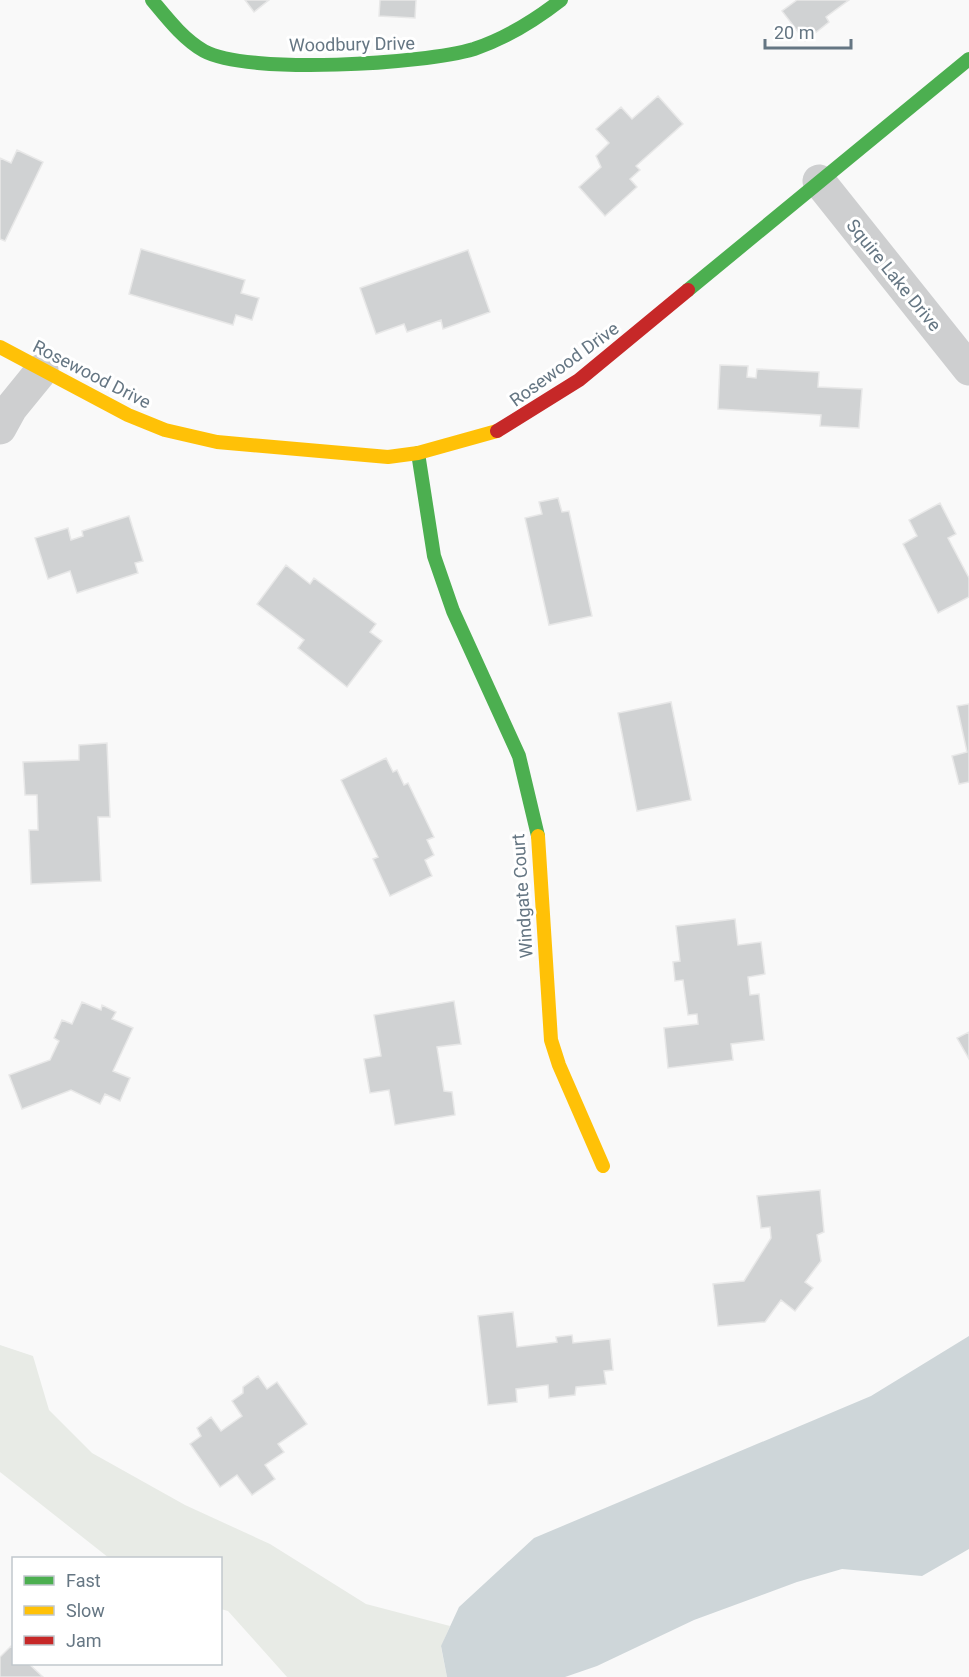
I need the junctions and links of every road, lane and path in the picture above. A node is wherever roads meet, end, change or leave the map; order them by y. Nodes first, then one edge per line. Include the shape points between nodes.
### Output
1 (152, 0) edge
2 (561, 0) edge
3 (969, 59) edge
4 (819, 182) junction
5 (0, 347) edge
6 (969, 369) edge
7 (42, 370) junction
8 (0, 428) edge
9 (418, 453) junction
10 (603, 1166) dead end

1 - 2 street, Woodbury Drive via 203,51 255,63 391,63 432,59 497,42
3 - 4 street, Rosewood Drive
4 - 6 street, Squire Lake Drive
4 - 9 street, Rosewood Drive via 545,404 482,437
5 - 7 street, Rosewood Drive
7 - 8 street
7 - 9 street, Rosewood Drive via 128,415 165,430 216,442 349,455 388,457
9 - 10 street, Windgate Court via 434,556 449,600 519,756 538,837 551,1040

